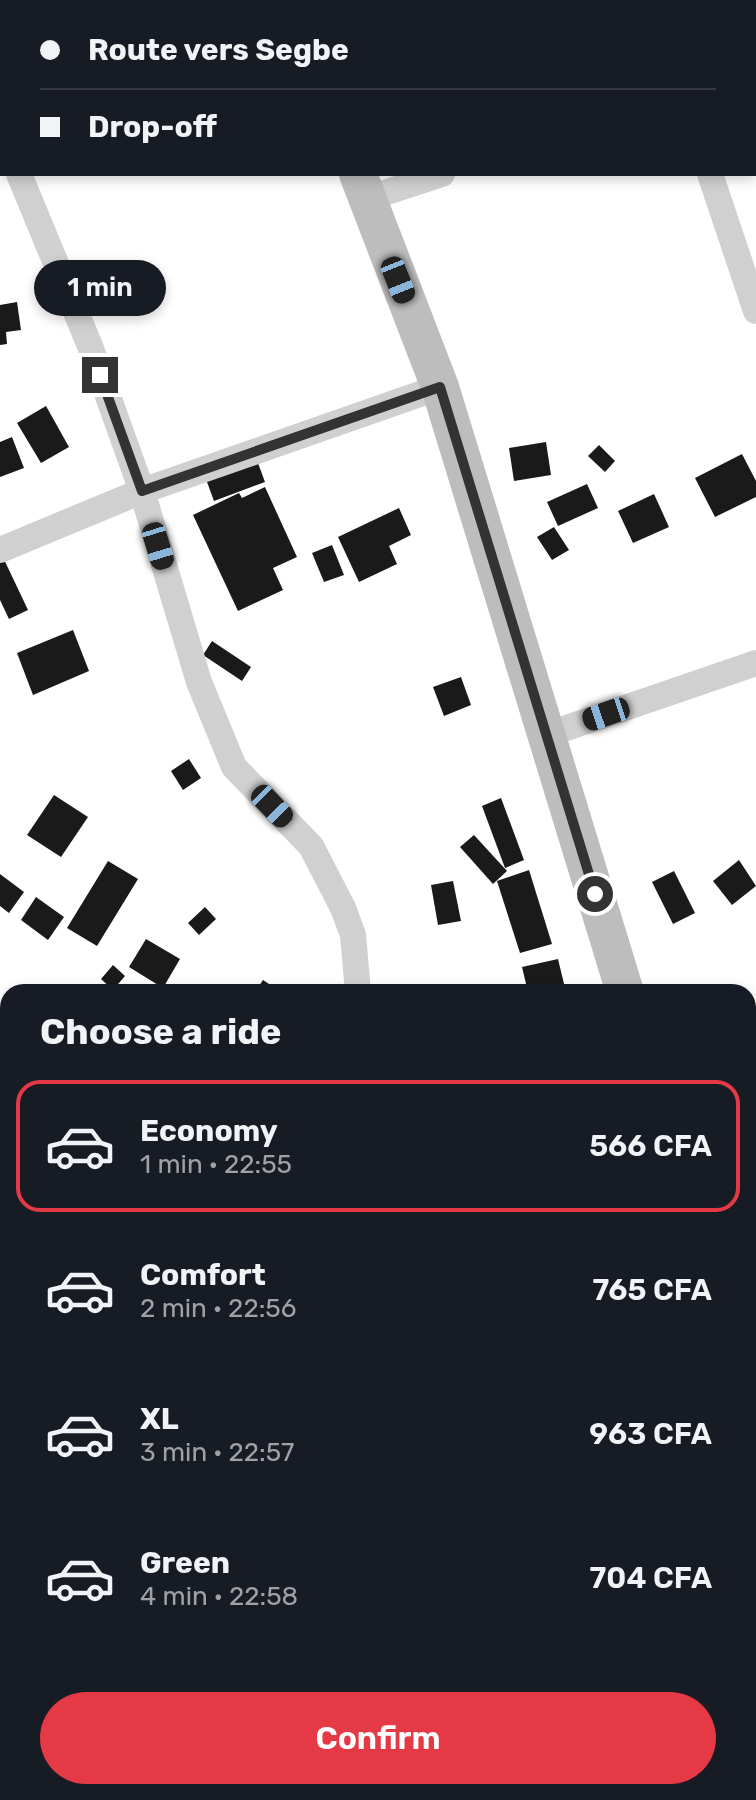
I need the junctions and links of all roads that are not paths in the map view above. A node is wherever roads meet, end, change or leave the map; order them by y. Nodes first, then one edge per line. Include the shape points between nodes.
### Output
1 (20, 176) edge
2 (429, 176) edge
3 (711, 176) edge
4 (362, 186) edge
5 (756, 311) edge
6 (440, 387) junction
7 (142, 491) junction
8 (0, 550) edge
9 (756, 663) edge
10 (546, 735) junction
11 (357, 984) edge
12 (623, 984) edge

1 - 7 street
2 - 4 street
3 - 5 street
4 - 6 main road
6 - 7 street
6 - 10 main road
7 - 8 street
7 - 11 street via 199,682 234,767 311,846 353,935
9 - 10 street
10 - 12 main road

